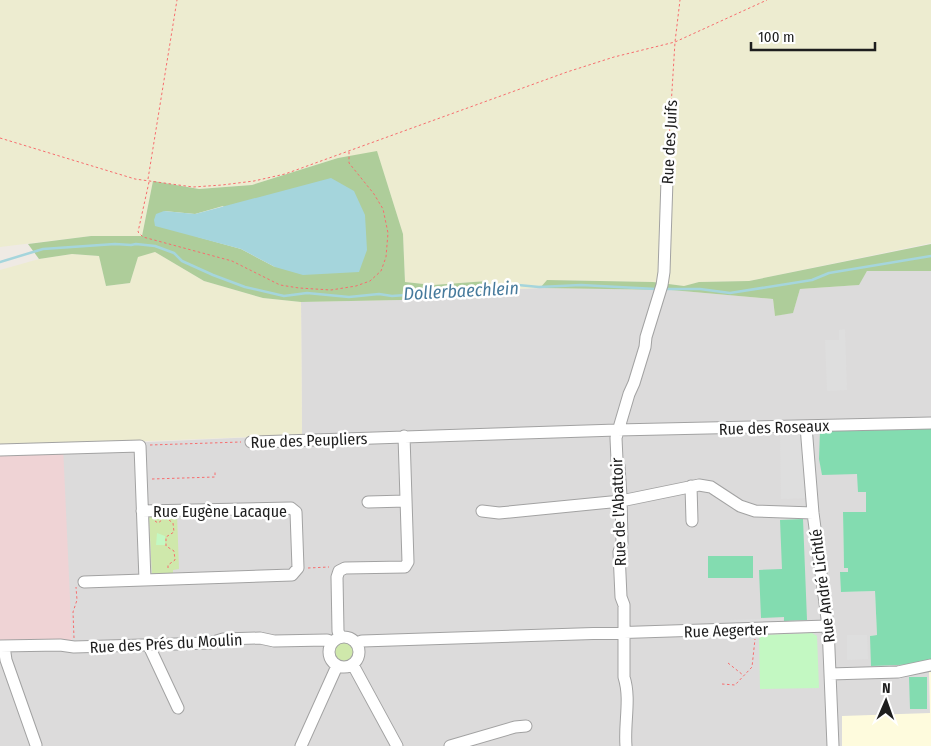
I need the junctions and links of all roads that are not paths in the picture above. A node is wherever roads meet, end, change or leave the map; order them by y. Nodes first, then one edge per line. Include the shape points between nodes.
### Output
1 (667, 180) road end
2 (660, 290) joint
3 (931, 423) edge
4 (806, 426) junction
5 (618, 430) junction
6 (404, 436) junction
7 (251, 442) road end
8 (0, 450) edge
9 (691, 486) junction
10 (406, 501) junction
11 (621, 501) junction
12 (368, 502) dead end
13 (142, 511) junction
14 (482, 511) dead end
15 (813, 513) junction
16 (692, 521) dead end
17 (145, 580) junction
18 (84, 582) road end
19 (828, 626) junction
20 (624, 633) junction
21 (336, 640) junction
22 (356, 643) junction
23 (148, 644) junction
24 (2, 646) edge
25 (353, 665) junction
26 (931, 665) edge
27 (337, 666) junction
28 (830, 674) junction
29 (178, 708) dead end
30 (526, 726) dead end
31 (36, 746) edge
32 (301, 746) edge
33 (397, 746) edge
34 (450, 746) edge
35 (626, 746) edge
36 (832, 746) edge

1 - 2 street, Rue des Juifs via 664,272
2 - 5 street, Rue de l'Abattoir via 646,347
3 - 4 street, Rue des Roseaux
4 - 5 street, Rue des Roseaux
4 - 15 street, Rue André Lichtlé
5 - 6 street, Rue des Peupliers
5 - 11 street, Rue de l'Abattoir via 616,460
6 - 7 street, Rue des Peupliers
6 - 10 street
8 - 13 street, Rue Eugène Lacaque via 140,446
9 - 11 street
9 - 15 street via 711,487 740,506 755,511
9 - 16 street
10 - 12 street
10 - 21 street via 408,562 405,567 345,568 339,571
11 - 14 street
11 - 20 street, Rue de l'Abattoir via 622,543 619,552
13 - 17 street, Rue Eugène Lacaque
13 - 17 street, Rue Eugène Lacaque via 291,508 296,512 298,568 292,575
15 - 19 street, Rue André Lichtlé
17 - 18 street
19 - 20 street, Rue Aegerter
19 - 28 street, Rue André Lichtlé
20 - 22 street
20 - 35 street, Rue de l'Abattoir
21 - 22 street via 349,638
21 - 23 street, Rue des Prés du Moulin via 274,641 260,638
21 - 27 street via 329,655
22 - 25 street via 358,657
23 - 24 street, Rue des Prés du Moulin
23 - 29 street
24 - 31 street
25 - 27 street
25 - 33 street
26 - 28 street
27 - 32 street
28 - 36 street, Rue André Lichtlé
30 - 34 street

